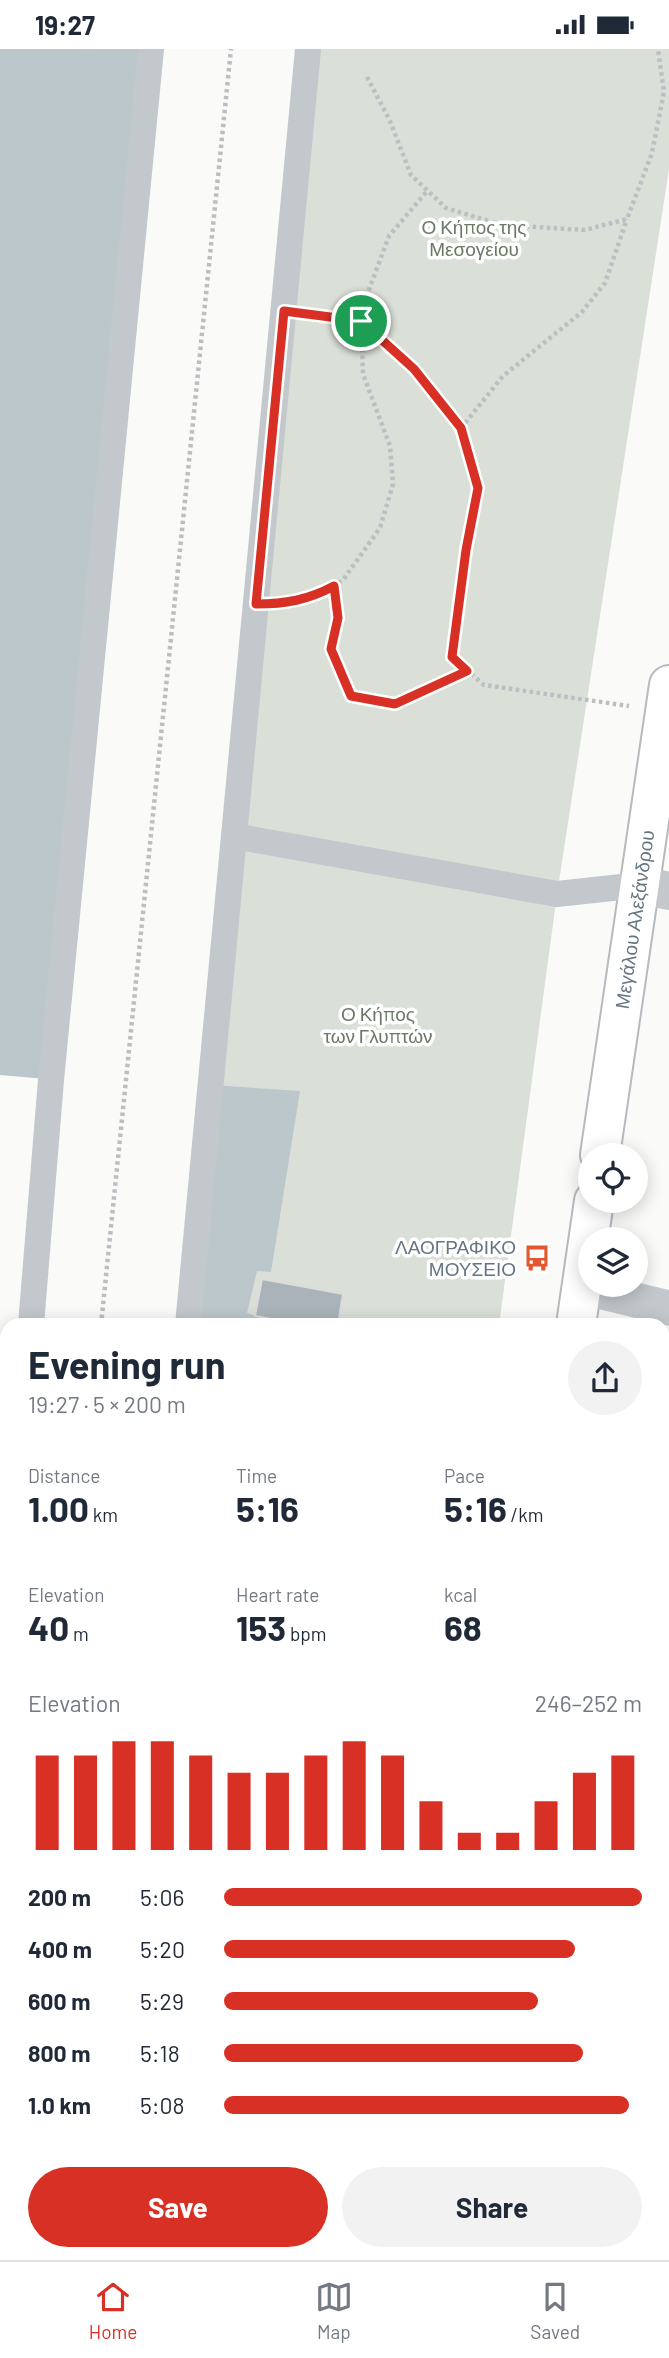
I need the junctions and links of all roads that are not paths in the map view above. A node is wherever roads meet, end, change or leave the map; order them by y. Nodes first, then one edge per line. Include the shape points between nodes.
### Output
1 (151, 49) edge
2 (308, 49) edge
3 (666, 722) edge
4 (234, 836) junction
5 (654, 888) edge
6 (602, 1143) edge
7 (580, 1297) edge
8 (623, 1297) edge
9 (669, 1308) edge
10 (32, 1318) edge
11 (189, 1318) edge
12 (577, 1318) edge

1 - 10 street
2 - 4 street
3 - 5 main road, Μεγάλου Αλεξάνδρου
4 - 5 street via 556,894
4 - 11 street
5 - 6 main road, Μεγάλου Αλεξάνδρου
7 - 12 main road
8 - 9 street

